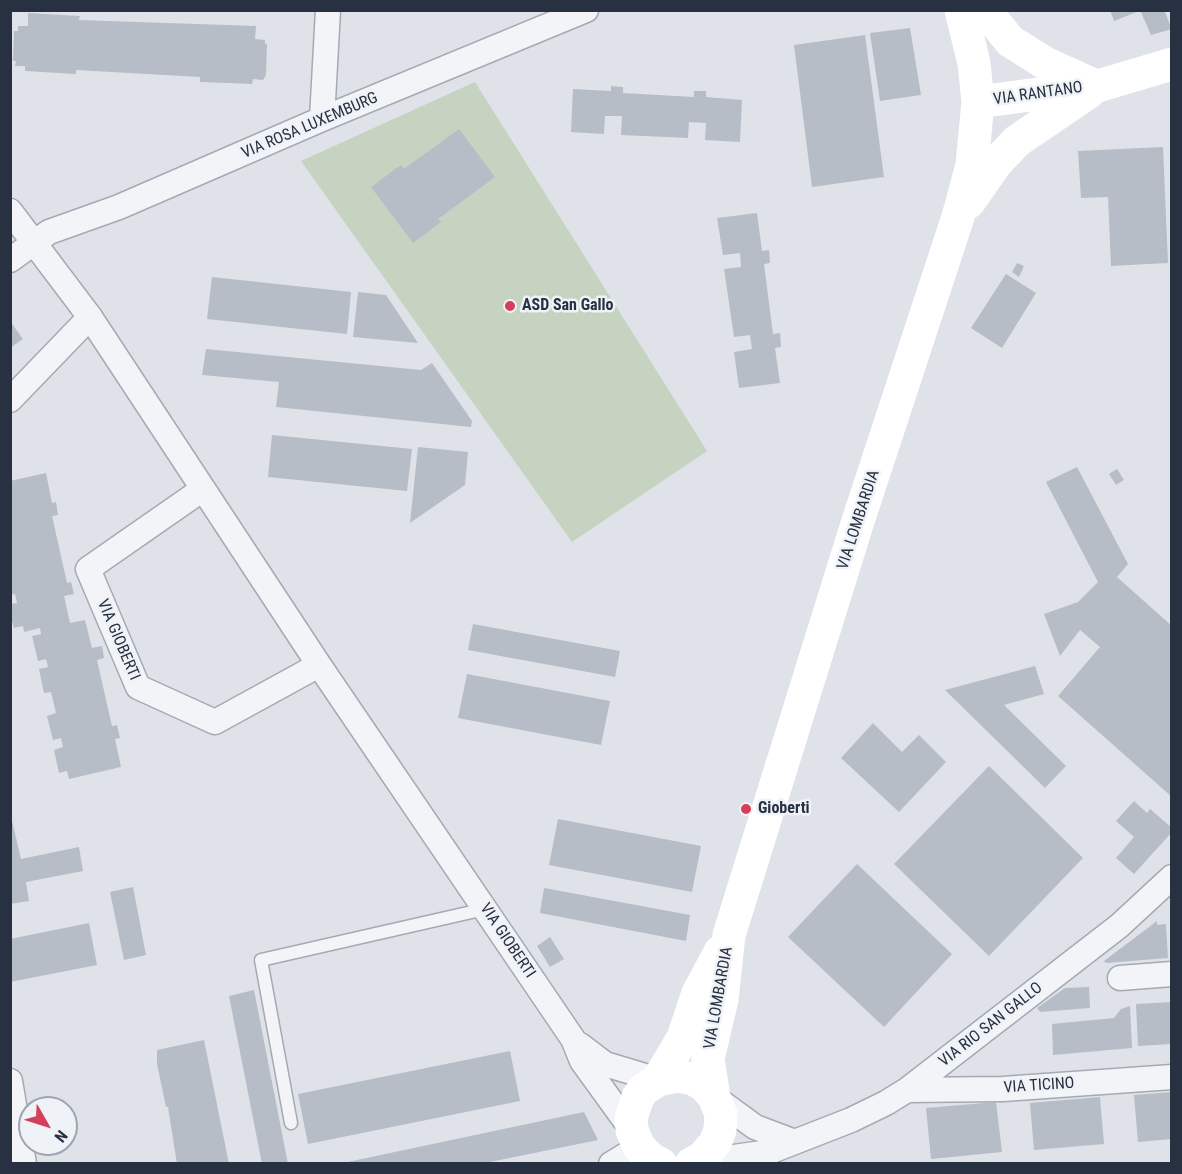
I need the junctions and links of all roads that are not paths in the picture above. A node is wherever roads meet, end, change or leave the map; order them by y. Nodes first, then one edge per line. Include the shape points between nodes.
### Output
1 (328, 10) edge
2 (586, 10) edge
3 (961, 10) edge
4 (985, 10) edge
5 (1172, 64) edge
6 (1098, 86) junction
7 (978, 102) junction
8 (322, 119) junction
9 (10, 211) edge
10 (958, 217) junction
11 (34, 241) junction
12 (10, 260) edge
13 (90, 316) junction
14 (10, 400) edge
15 (203, 489) junction
16 (319, 664) junction
17 (1172, 877) edge
18 (485, 909) junction
19 (729, 935) junction
20 (1172, 974) edge
21 (1120, 978) dead end
22 (573, 1039) junction
23 (1172, 1077) edge
24 (658, 1080) junction
25 (10, 1081) edge
26 (907, 1090) junction
27 (714, 1096) junction
28 (291, 1123) dead end
29 (792, 1152) edge
30 (647, 1153) edge
31 (696, 1162) edge
32 (24, 1164) edge
33 (611, 1164) edge

1 - 8 street
2 - 8 street, VIA ROSA LUXEMBURG
3 - 7 main road, VIA LOMBARDIA via 974,63
4 - 6 main road, VIA RANTANO via 1010,41 1045,63
5 - 6 main road, VIA RANTANO
6 - 7 main road, VIA RANTANO
6 - 10 main road, VIA RANTANO via 1017,141
7 - 10 main road, VIA LOMBARDIA via 972,165
8 - 11 street, VIA ROSA LUXEMBURG
9 - 11 street, VIA GIOBERTI
10 - 19 main road, VIA LOMBARDIA
11 - 12 street
11 - 13 street, VIA GIOBERTI
13 - 14 street
13 - 15 street, VIA GIOBERTI
15 - 16 street, VIA GIOBERTI
15 - 16 street, VIA GIOBERTI via 88,569 138,687 215,722
16 - 18 street, VIA GIOBERTI
17 - 26 street, VIA RIO SAN GALLO via 1119,926
18 - 22 street, VIA GIOBERTI
18 - 28 lane via 261,960
19 - 24 main road, VIA LOMBARDIA via 698,993 683,1038
19 - 27 main road, VIA LOMBARDIA via 722,999 708,1059
20 - 21 street
22 - 24 street via 605,1064
22 - 30 street via 582,1061
23 - 26 street, VIA TICINO via 1003,1089
24 - 27 main road via 685,1077 705,1086
24 - 30 main road, VIA LOMBARDIA via 638,1097 631,1118
25 - 32 street
26 - 29 street, VIA RIO SAN GALLO
27 - 29 street
27 - 31 main road, VIA LOMBARDIA via 721,1114 720,1130 716,1143
29 - 31 street, VIA RIO SAN GALLO
30 - 33 street

